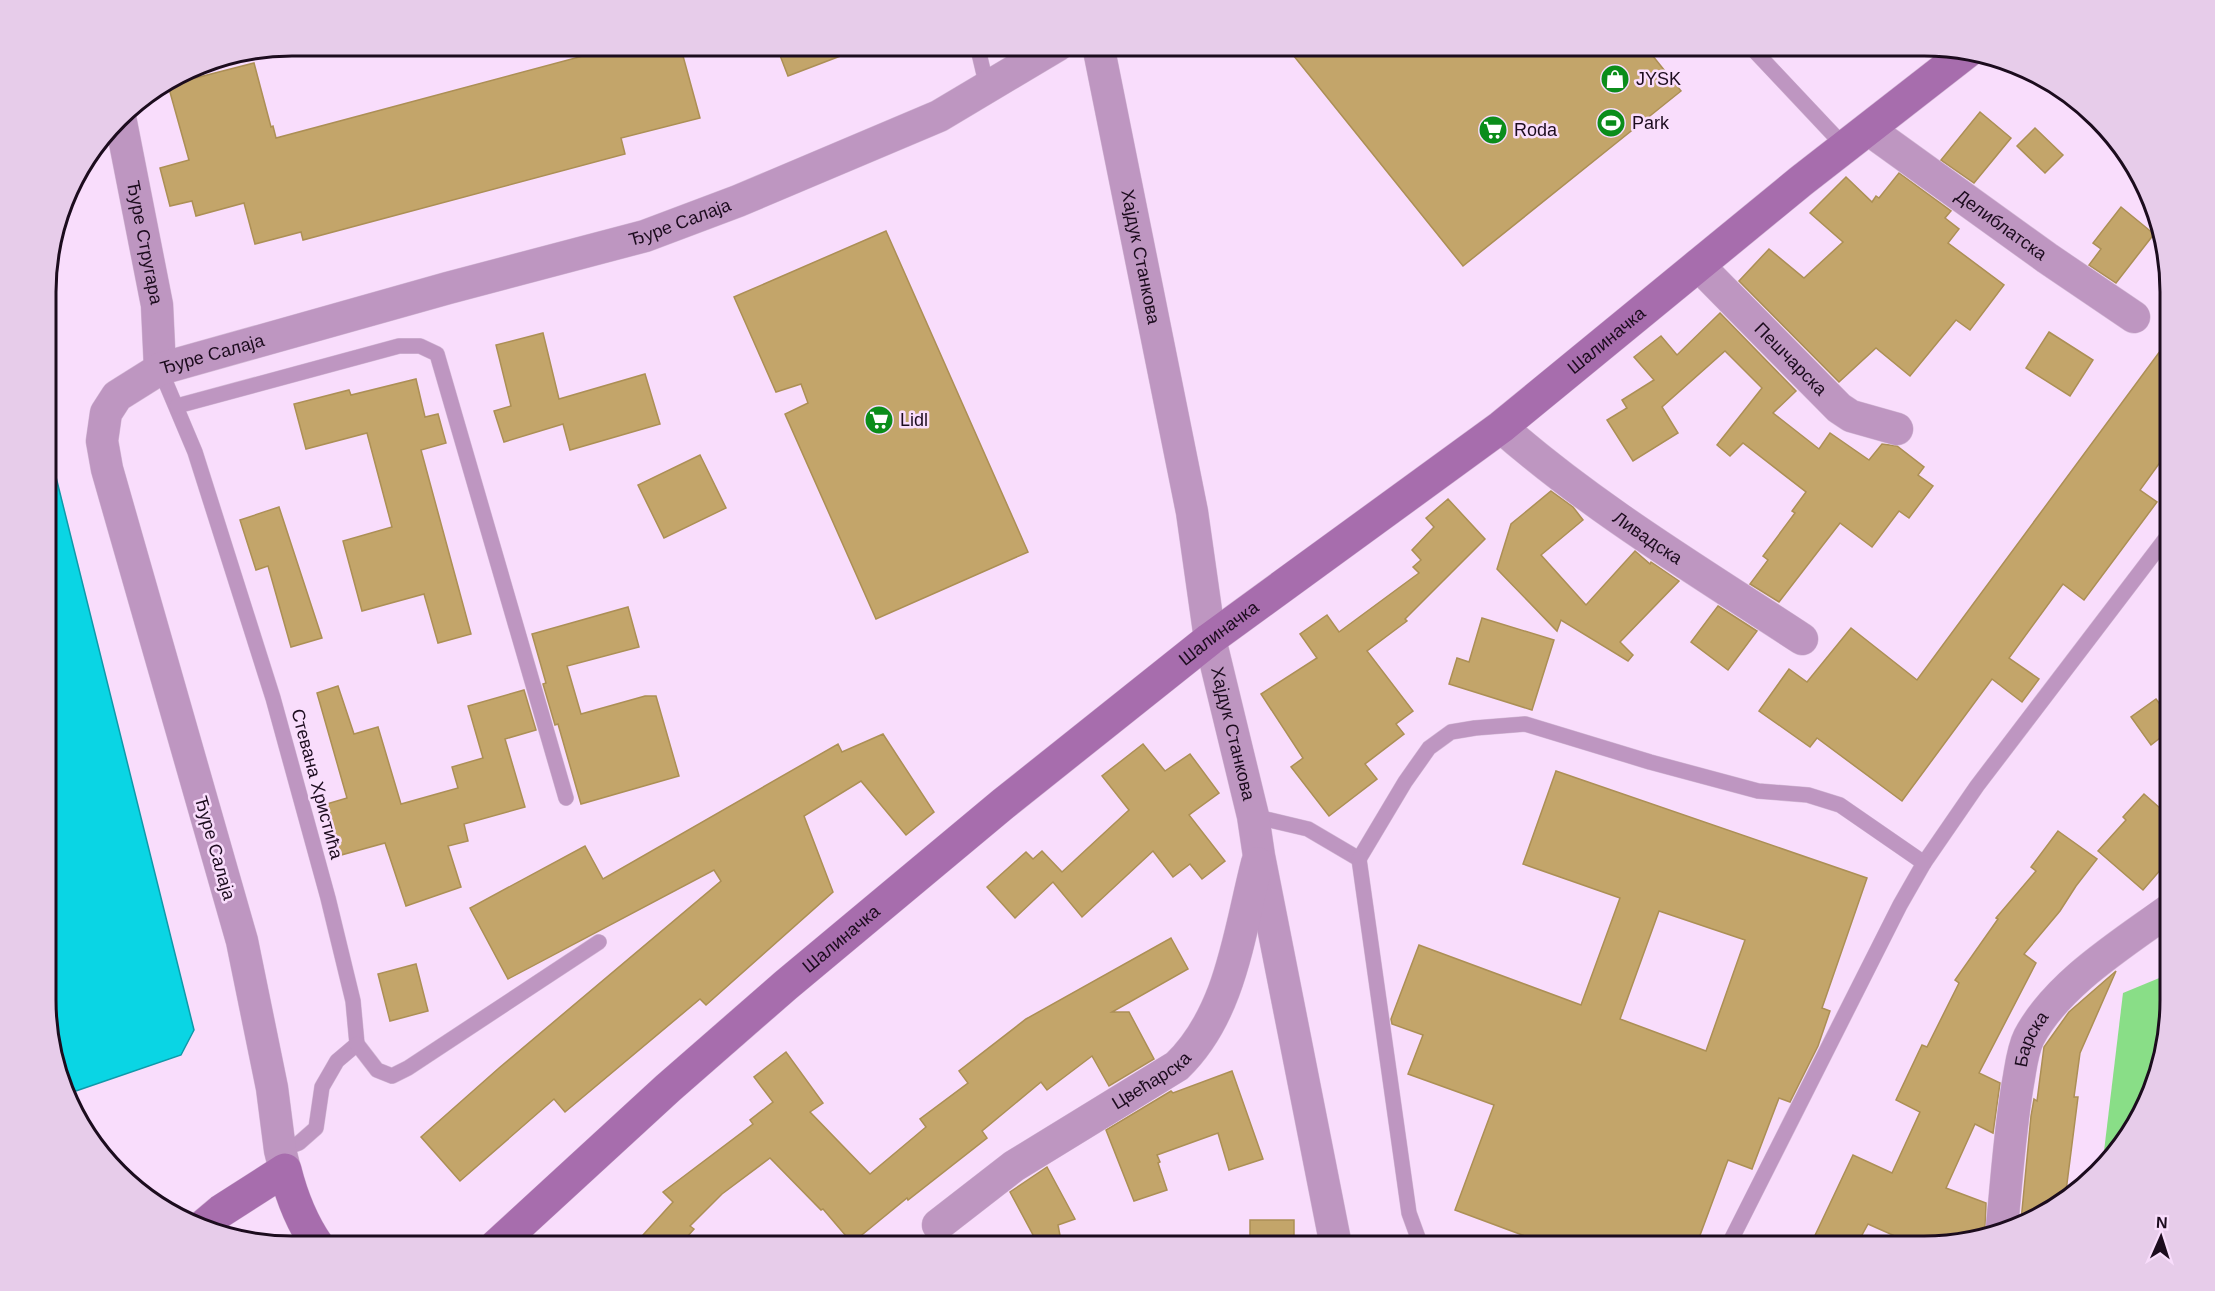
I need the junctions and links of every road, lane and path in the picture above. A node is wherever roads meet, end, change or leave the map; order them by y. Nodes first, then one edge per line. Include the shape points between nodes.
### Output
1 (980, 56) edge
2 (1039, 56) edge
3 (1100, 56) edge
4 (1762, 56) edge
5 (1958, 59) edge
6 (987, 87) junction
7 (122, 128) edge
8 (1856, 138) junction
9 (1698, 265) junction
10 (2134, 317) dead end
11 (160, 369) junction
12 (177, 406) junction
13 (1501, 427) junction
14 (1897, 429) dead end
15 (2160, 546) edge
16 (1210, 639) junction
17 (1802, 639) dead end
18 (566, 798) dead end
19 (1253, 816) junction
20 (1259, 855) junction
21 (1359, 859) junction
22 (1924, 863) junction
23 (2160, 916) edge
24 (600, 942) dead end
25 (357, 1044) junction
26 (282, 1160) junction
27 (209, 1221) edge
28 (2002, 1222) edge
29 (938, 1225) dead end
30 (311, 1236) edge
31 (507, 1236) edge
32 (1334, 1236) edge
33 (1417, 1236) edge
34 (1733, 1236) edge

1 - 6 lane
2 - 6 street, Ђуре Салаја
3 - 16 street, Хајдук Станкова via 1192,513
4 - 8 lane
5 - 8 main road, Шалиначка
6 - 11 street, Ђуре Салаја via 939,116 645,236
7 - 11 street, Ђуре Стругара via 157,306
8 - 9 main road, Шалиначка
8 - 10 street, Делиблатска
9 - 13 main road, Шалиначка
9 - 14 street, Пешчарска via 1839,408 1851,416
11 - 12 lane, Стевана Христића
11 - 26 street, Ђуре Салаја via 117,396 106,413 102,441 242,941 272,1088
12 - 18 lane via 399,346 420,346 437,354
12 - 25 lane, Стевана Христића via 273,698 328,898 353,1001
13 - 16 main road, Шалиначка
13 - 17 street, Ливадска via 1536,458 1638,531
15 - 22 lane via 1977,786
16 - 19 street, Хајдук Станкова
16 - 31 main road, Шалиначка via 856,924
19 - 20 street, Хајдук Станкова
19 - 21 lane via 1308,829
20 - 29 street, Цвећарска via 1229,977 1207,1028 1192,1051 1177,1066 1014,1166
20 - 32 street, Хајдук Станкова
21 - 22 lane via 1430,748 1451,732 1525,724 1758,791 1808,795 1840,806
21 - 33 lane via 1409,1213
22 - 34 lane via 1899,905
23 - 28 street, Барска via 2071,985 2028,1039 2014,1104
24 - 25 lane via 392,1076 377,1070
25 - 26 lane via 337,1061 322,1087 316,1128
26 - 27 main road
26 - 30 main road, Ђуре Салаја via 293,1198

